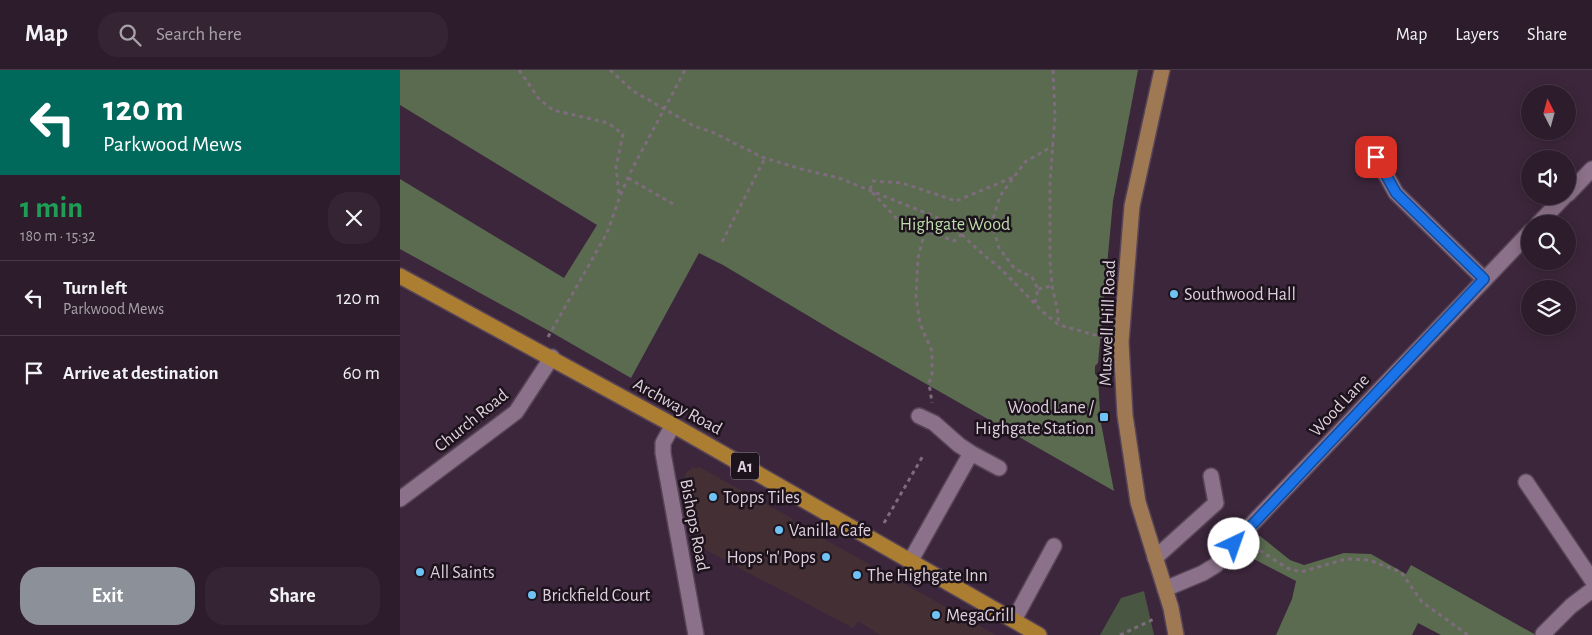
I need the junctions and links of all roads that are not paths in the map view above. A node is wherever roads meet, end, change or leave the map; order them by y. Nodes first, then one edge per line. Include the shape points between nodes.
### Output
1 (1162, 70) edge
2 (1376, 157) dead end
3 (1592, 169) edge
4 (1576, 185) edge
5 (1556, 205) edge
6 (1547, 215) edge
7 (1521, 241) edge
8 (400, 276) edge
9 (1484, 279) junction
10 (552, 358) junction
11 (919, 416) dead end
12 (673, 424) junction
13 (971, 453) junction
14 (999, 468) dead end
15 (1211, 476) dead end
16 (1526, 482) dead end
17 (400, 499) edge
18 (1054, 546) dead end
19 (1155, 558) junction
20 (911, 560) junction
21 (1592, 580) edge
22 (1165, 589) junction
23 (1592, 590) edge
24 (1014, 620) junction
25 (1543, 634) edge
26 (696, 635) edge
27 (1039, 635) edge
28 (1176, 635) edge

1 - 19 main road, Muswell Hill Road via 1132,206 1121,342 1124,415 1138,502
2 - 9 street via 1396,193
3 - 4 street
5 - 6 street
7 - 9 street, Wood Lane
8 - 10 highway, Archway Road / A1
9 - 22 street, Wood Lane via 1216,565
10 - 12 highway, Archway Road / A1
10 - 17 street, Church Road via 516,412
11 - 13 street via 934,423
12 - 20 highway, Archway Road / A1
12 - 26 street, Bishops Road via 663,443 663,453
13 - 14 street
13 - 20 street
15 - 19 street via 1216,503
16 - 21 street
18 - 24 street
19 - 22 main road, Muswell Hill Road
20 - 24 highway, Archway Road / A1
22 - 28 main road, Muswell Hill Road
23 - 25 street
24 - 27 highway, Archway Road / A1

